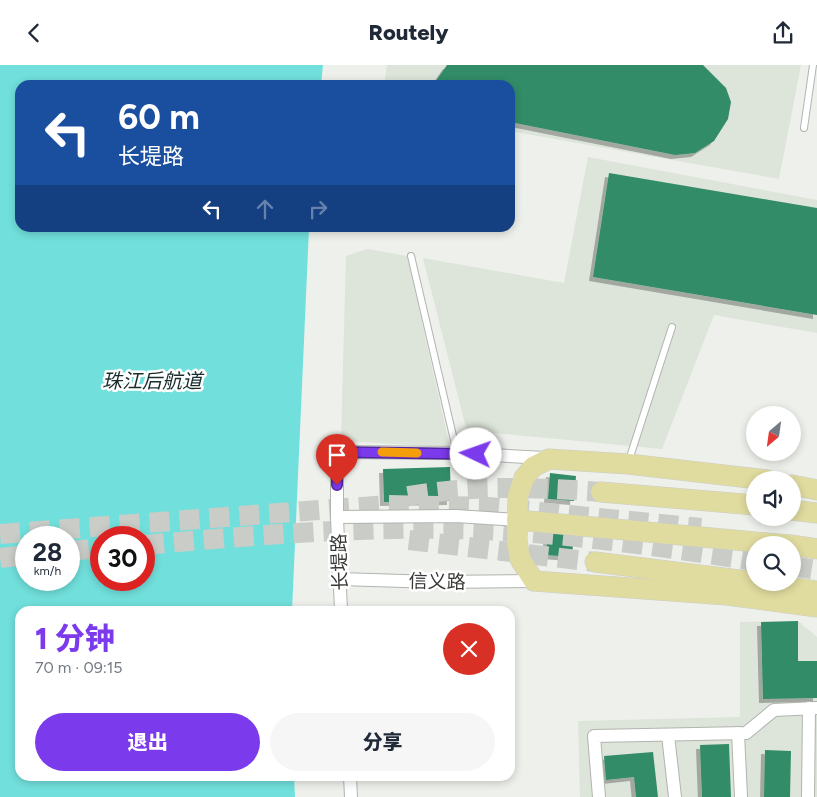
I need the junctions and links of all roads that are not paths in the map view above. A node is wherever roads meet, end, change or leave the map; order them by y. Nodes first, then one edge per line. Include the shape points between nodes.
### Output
1 (813, 65) edge
2 (804, 128) dead end
3 (411, 256) dead end
4 (672, 327) dead end
5 (458, 453) junction
6 (549, 459) junction
7 (628, 464) junction
8 (746, 478) edge
9 (801, 487) edge
10 (817, 490) edge
11 (601, 492) tunnel mouth
12 (746, 504) edge
13 (801, 511) edge
14 (817, 513) edge
15 (337, 517) junction
16 (517, 520) junction
17 (746, 541) edge
18 (801, 547) edge
19 (817, 549) edge
20 (595, 562) tunnel mouth
21 (339, 579) junction
22 (534, 581) junction
23 (746, 581) edge
24 (801, 589) edge
25 (817, 591) edge
26 (341, 606) edge
27 (817, 607) edge
28 (813, 708) edge
29 (738, 733) junction
30 (668, 735) junction
31 (350, 781) edge
32 (351, 797) edge
33 (599, 797) edge
34 (675, 797) edge
35 (741, 797) edge
36 (808, 797) edge

1 - 2 lane
3 - 5 lane
4 - 7 lane
5 - 6 street
5 - 15 street, 长堤路 via 337,452
6 - 7 main road
6 - 16 main road via 533,467 524,478 518,496
7 - 8 main road
9 - 10 main road
11 - 12 main road
13 - 14 main road
15 - 16 street via 456,516
15 - 21 street, 长堤路
16 - 17 main road
16 - 22 main road via 520,559
18 - 19 main road
20 - 23 main road
21 - 22 street, 信义路
21 - 26 street, 长堤路
22 - 27 main road via 727,595
24 - 25 main road
28 - 29 street via 774,710 746,733
28 - 36 street
29 - 30 street
29 - 35 street
30 - 33 street via 594,736
30 - 34 street
31 - 32 street

